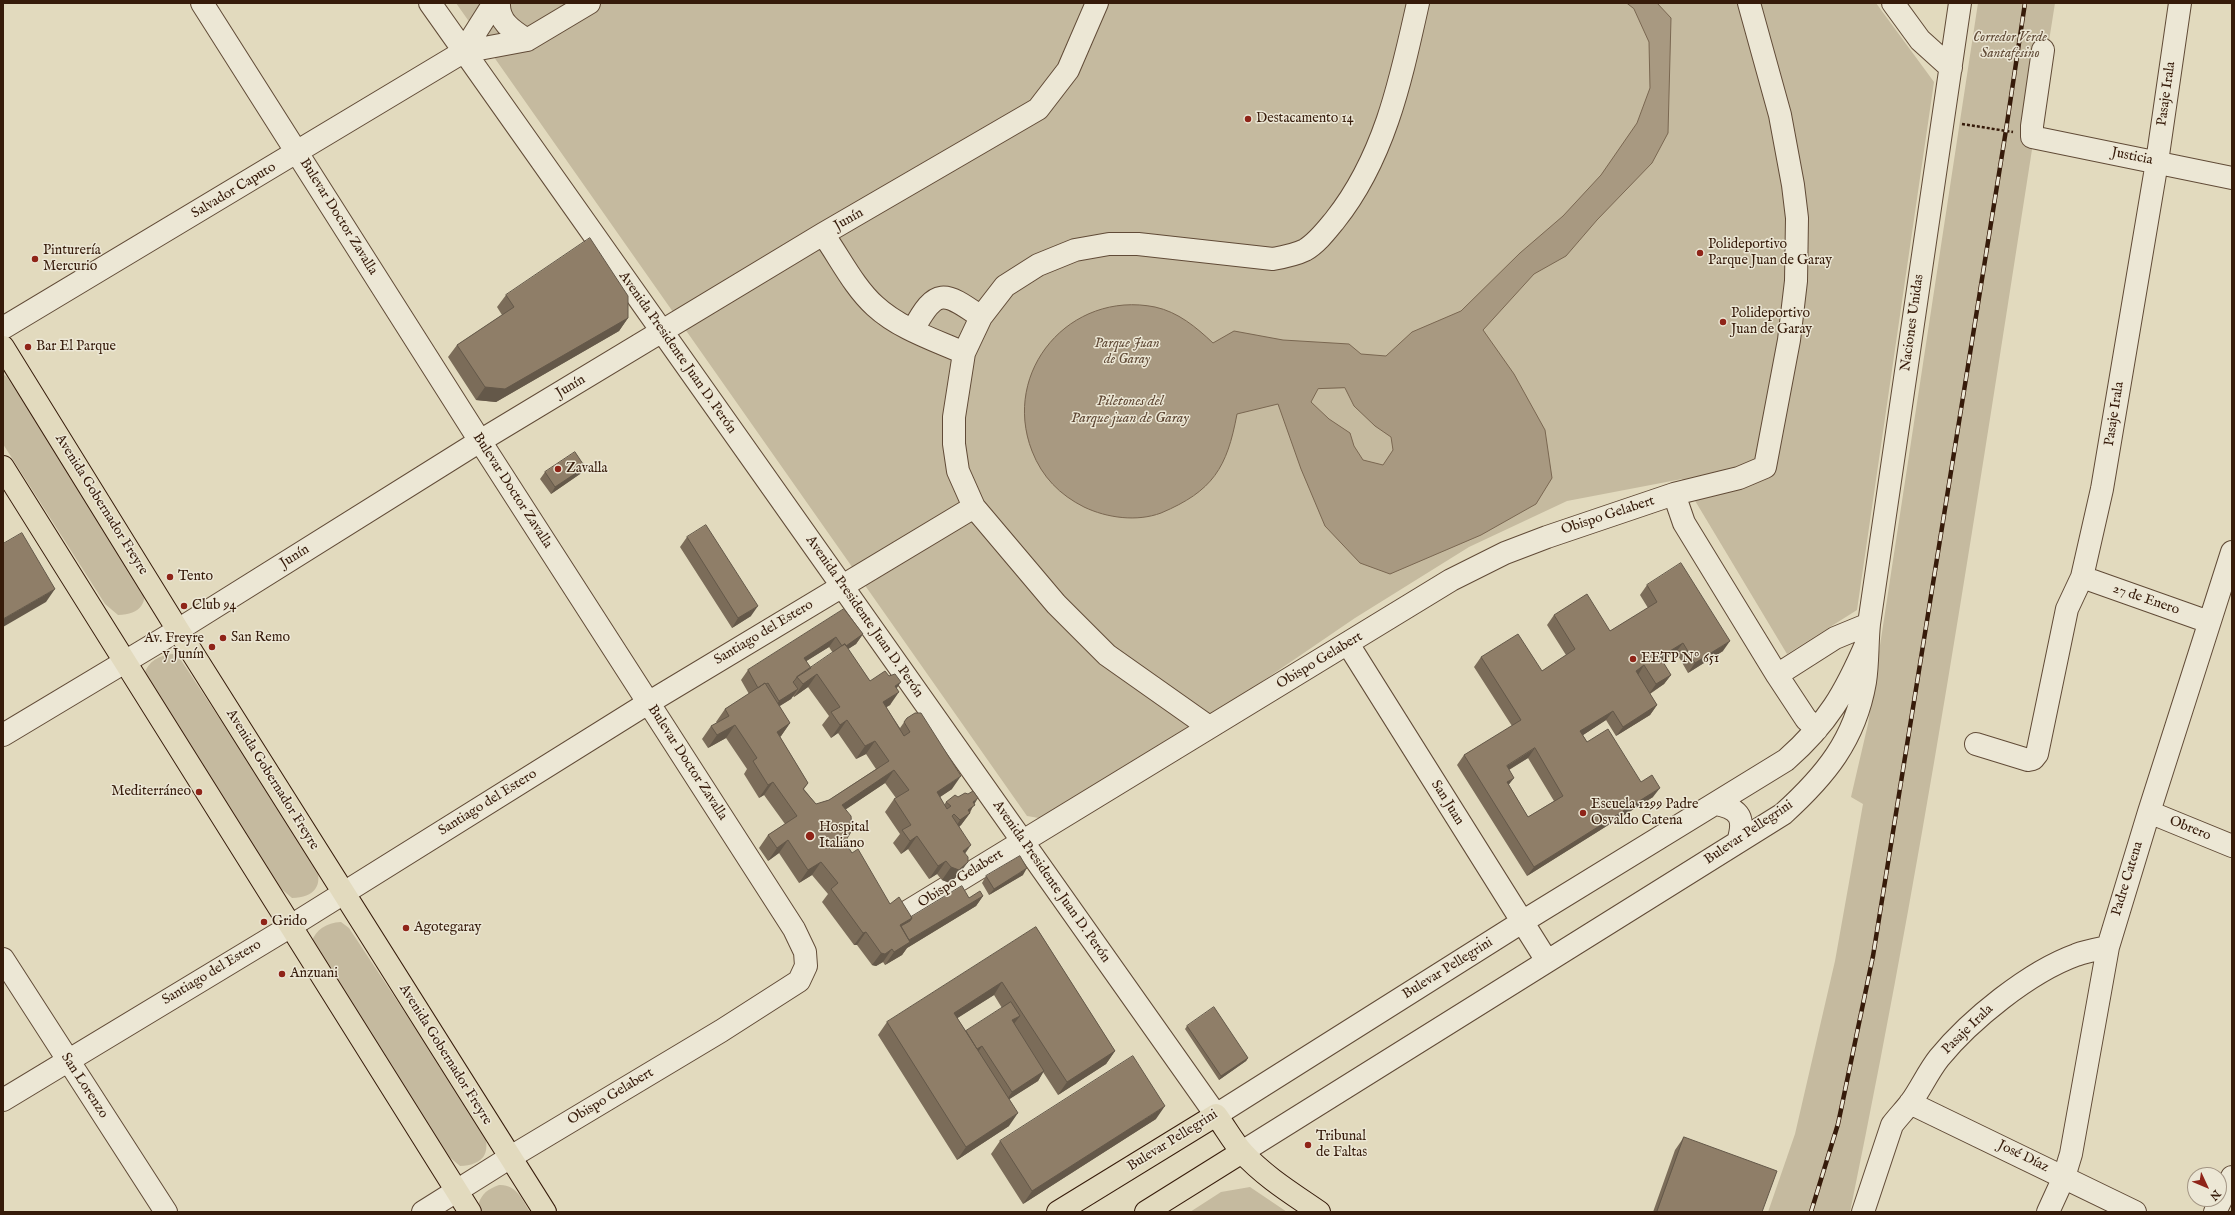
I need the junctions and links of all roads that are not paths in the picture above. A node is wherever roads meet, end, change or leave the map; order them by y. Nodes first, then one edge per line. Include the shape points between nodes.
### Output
1 (202, 3) edge
2 (430, 3) edge
3 (494, 3) edge
4 (499, 3) edge
5 (589, 3) edge
6 (1098, 3) edge
7 (1418, 3) edge
8 (1749, 3) edge
9 (1894, 3) edge
10 (1960, 3) edge
11 (2180, 3) edge
12 (527, 40) junction
13 (2043, 50) dead end
14 (464, 52) junction
15 (1951, 68) junction
16 (297, 153) junction
17 (2157, 162) junction
18 (2232, 178) edge
19 (823, 234) junction
20 (981, 317) junction
21 (3, 328) edge
22 (913, 330) junction
23 (663, 332) junction
24 (3, 347) edge
25 (964, 353) junction
26 (480, 441) junction
27 (3, 467) edge
28 (1674, 494) junction
29 (974, 507) junction
30 (2232, 552) edge
31 (2082, 577) junction
32 (843, 586) junction
33 (2219, 613) edge
34 (178, 630) junction
35 (1868, 633) junction
36 (1348, 644) junction
37 (125, 661) junction
38 (1777, 675) junction
39 (648, 703) junction
40 (1209, 727) junction
41 (1817, 729) junction
42 (3, 735) edge
43 (1976, 744) dead end
44 (1716, 804) junction
45 (2149, 812) junction
46 (1022, 841) junction
47 (1738, 842) junction
48 (2232, 846) edge
49 (343, 893) junction
50 (902, 915) edge
51 (1522, 922) junction
52 (291, 926) junction
53 (2108, 947) junction
54 (3, 959) edge
55 (1547, 961) junction
56 (799, 981) joint
57 (67, 1060) junction
58 (3, 1100) edge
59 (1910, 1103) junction
60 (1216, 1115) junction
61 (1242, 1152) junction
62 (510, 1158) junction
63 (2064, 1177) junction
64 (2232, 1177) edge
65 (457, 1191) junction
66 (166, 1212) edge
67 (423, 1212) edge
68 (470, 1212) edge
69 (544, 1212) edge
70 (1058, 1212) edge
71 (1146, 1212) edge
72 (1319, 1212) edge
73 (1863, 1212) edge
74 (2048, 1212) edge
75 (2135, 1212) edge
76 (2215, 1212) edge

1 - 16 street, Bulevar Doctor Zavalla
2 - 14 street, Avenida Presidente Juan D. Perón
3 - 14 street, Salvador Caputo
4 - 12 street via 499,11 508,28
5 - 12 street, Salvador Caputo
6 - 19 street, Junín via 1068,70 1038,109
7 - 20 street via 1400,83 1373,157 1362,181 1342,211 1322,236 1305,250 1288,257 1273,259 1138,244 1108,244 1075,250 1038,265 1005,286
8 - 28 street, Obispo Gelabert via 1780,115 1797,218 1796,281 1789,340 1765,467 1739,478
9 - 15 street via 1920,40
10 - 15 street, Naciones Unidas
11 - 17 street, Pasaje Irala
12 - 14 street, Salvador Caputo
13 - 17 street, Justicia via 2032,137
14 - 16 street, Salvador Caputo
14 - 23 street, Avenida Presidente Juan D. Perón
15 - 35 street, Naciones Unidas
16 - 21 street, Salvador Caputo
16 - 26 street, Bulevar Doctor Zavalla
17 - 18 street, Justicia
17 - 31 street, Pasaje Irala via 2102,488
19 - 22 street via 867,297 889,316
19 - 23 street, Junín
20 - 22 street via 958,301 946,297 925,307
20 - 25 street
22 - 25 street
23 - 26 street, Junín
23 - 32 street, Avenida Presidente Juan D. Perón
24 - 34 main road, Avenida Gobernador Freyre
25 - 29 street via 954,417 954,444 958,471
26 - 34 street, Junín
26 - 39 street, Bulevar Doctor Zavalla
27 - 37 main road
28 - 36 street, Obispo Gelabert via 1505,553 1452,580
28 - 38 street via 1684,523
29 - 32 street, Santiago del Estero
29 - 40 street via 1056,604 1101,650
30 - 33 street, Padre Catena
31 - 33 street, 27 de Enero
31 - 43 street, Pasaje Irala via 2067,609 2037,754 2028,760
32 - 39 street, Santiago del Estero
32 - 46 street, Avenida Presidente Juan D. Perón
33 - 45 street, Padre Catena
34 - 37 street, Junín
34 - 49 main road, Avenida Gobernador Freyre
35 - 38 street via 1835,638
35 - 41 street, Bulevar Pellegrini via 1844,693
35 - 47 street, Bulevar Pellegrini via 1865,681 1858,709 1841,750 1816,783 1783,814
36 - 40 street, Obispo Gelabert
36 - 51 street, San Juan
37 - 42 street, Junín
37 - 52 main road
38 - 41 street via 1806,718
39 - 49 street, Santiago del Estero
39 - 56 street, Bulevar Doctor Zavalla via 794,929 805,952 806,966
40 - 46 street, Obispo Gelabert
41 - 44 street, Bulevar Pellegrini via 1786,760
44 - 47 street via 1727,806 1739,815 1742,830
44 - 51 street, Bulevar Pellegrini
45 - 48 street, Obrero
45 - 53 street, Padre Catena
46 - 50 street, Obispo Gelabert
46 - 60 street, Avenida Presidente Juan D. Perón
47 - 55 street, Bulevar Pellegrini
49 - 52 street, Santiago del Estero
49 - 62 main road, Avenida Gobernador Freyre
51 - 55 street, San Juan
51 - 60 street, Bulevar Pellegrini
52 - 57 street, Santiago del Estero
52 - 65 main road
53 - 59 street, Pasaje Irala via 2076,954 2004,996 1956,1038
53 - 63 street, Padre Catena
54 - 57 street, San Lorenzo
55 - 61 street, Bulevar Pellegrini
56 - 62 street, Obispo Gelabert
57 - 58 street, Santiago del Estero
57 - 66 street, San Lorenzo
59 - 63 street, José Díaz
59 - 73 street, Pasaje Irala via 1892,1126
60 - 61 main road, Avenida Presidente Juan D. Perón
60 - 70 main road, Bulevar Pellegrini
61 - 71 main road, Bulevar Pellegrini
61 - 72 main road, Avenida Presidente Juan D. Perón via 1267,1175
62 - 65 street, Obispo Gelabert
62 - 69 main road, Avenida Gobernador Freyre
63 - 74 street, Padre Catena
63 - 75 street, José Díaz
64 - 76 street
65 - 67 street, Obispo Gelabert
65 - 68 main road

